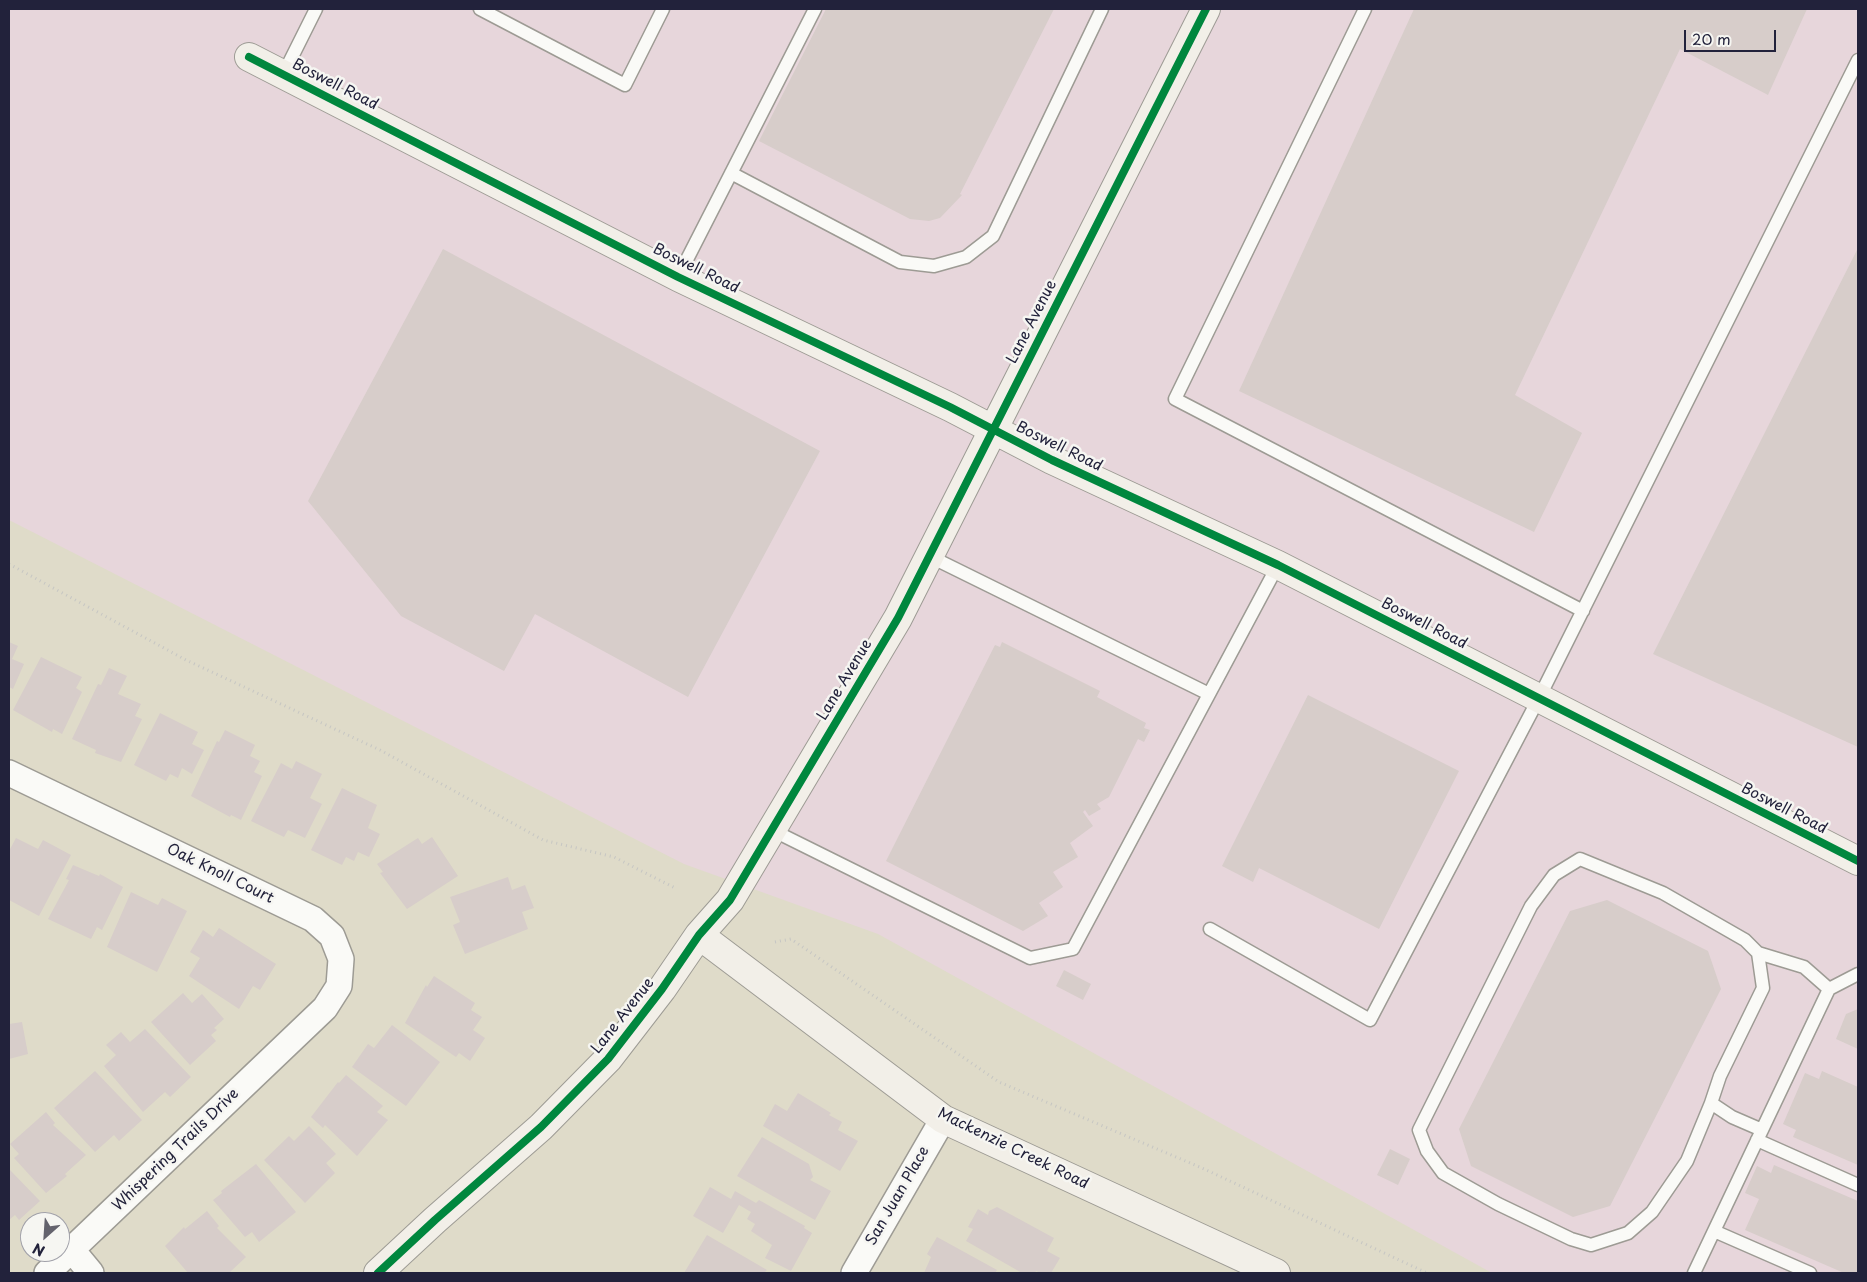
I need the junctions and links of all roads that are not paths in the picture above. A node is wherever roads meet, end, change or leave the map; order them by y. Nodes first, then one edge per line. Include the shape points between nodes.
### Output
1 (316, 9) edge
2 (480, 9) edge
3 (663, 9) edge
4 (815, 9) edge
5 (1102, 9) edge
6 (1206, 9) edge
7 (1365, 9) edge
8 (249, 57) dead end
9 (1858, 60) edge
10 (283, 75) junction
11 (731, 173) junction
12 (678, 277) junction
13 (994, 430) junction
14 (929, 556) junction
15 (1278, 564) junction
16 (1583, 611) junction
17 (1209, 694) junction
18 (1539, 698) junction
19 (9, 773) edge
20 (772, 830) junction
21 (1858, 861) edge
22 (1210, 929) dead end
23 (699, 936) junction
24 (1758, 954) junction
25 (1858, 974) edge
26 (1829, 989) junction
27 (304, 1026) joint
28 (1711, 1103) junction
29 (943, 1119) junction
30 (1759, 1135) junction
31 (1858, 1184) edge
32 (1714, 1230) junction
33 (72, 1250) junction
34 (47, 1273) edge
35 (91, 1273) edge
36 (378, 1273) edge
37 (854, 1273) edge
38 (1276, 1273) edge
39 (1694, 1273) edge
40 (1810, 1273) edge

1 - 10 lane
2 - 3 lane via 625,85
4 - 11 lane
5 - 11 lane via 993,236 966,257 934,266 900,262
6 - 13 street, Lane Avenue
7 - 16 lane via 1175,399
8 - 10 street, Boswell Road
9 - 16 lane
10 - 12 street, Boswell Road
11 - 12 lane
12 - 13 street, Boswell Road
13 - 14 street, Lane Avenue
13 - 15 street, Boswell Road
14 - 17 lane
14 - 20 street, Lane Avenue via 898,618
15 - 17 lane
15 - 18 street, Boswell Road
16 - 18 lane
17 - 20 lane via 1074,949 1030,958
18 - 21 street, Boswell Road
18 - 22 lane via 1370,1020
19 - 27 street, Oak Knoll Court via 324,926 338,947 342,973 333,998
20 - 23 street, Lane Avenue via 730,900
23 - 29 street, Mackenzie Creek Road
23 - 36 street, Lane Avenue via 608,1059 541,1128
24 - 26 lane via 1804,967
24 - 28 lane via 1763,988 1720,1076
24 - 28 lane via 1745,940 1663,893 1580,859 1554,875 1531,906 1419,1130 1427,1151 1443,1173 1498,1204 1571,1239 1591,1245 1628,1233 1652,1212 1687,1161
25 - 26 lane
26 - 30 lane
27 - 33 street, Whispering Trails Drive
28 - 30 lane
29 - 37 street, San Juan Place
29 - 38 street, Mackenzie Creek Road
30 - 31 lane
30 - 32 lane
32 - 39 lane
32 - 40 lane
33 - 34 street, Whispering Trails Drive
33 - 35 street

